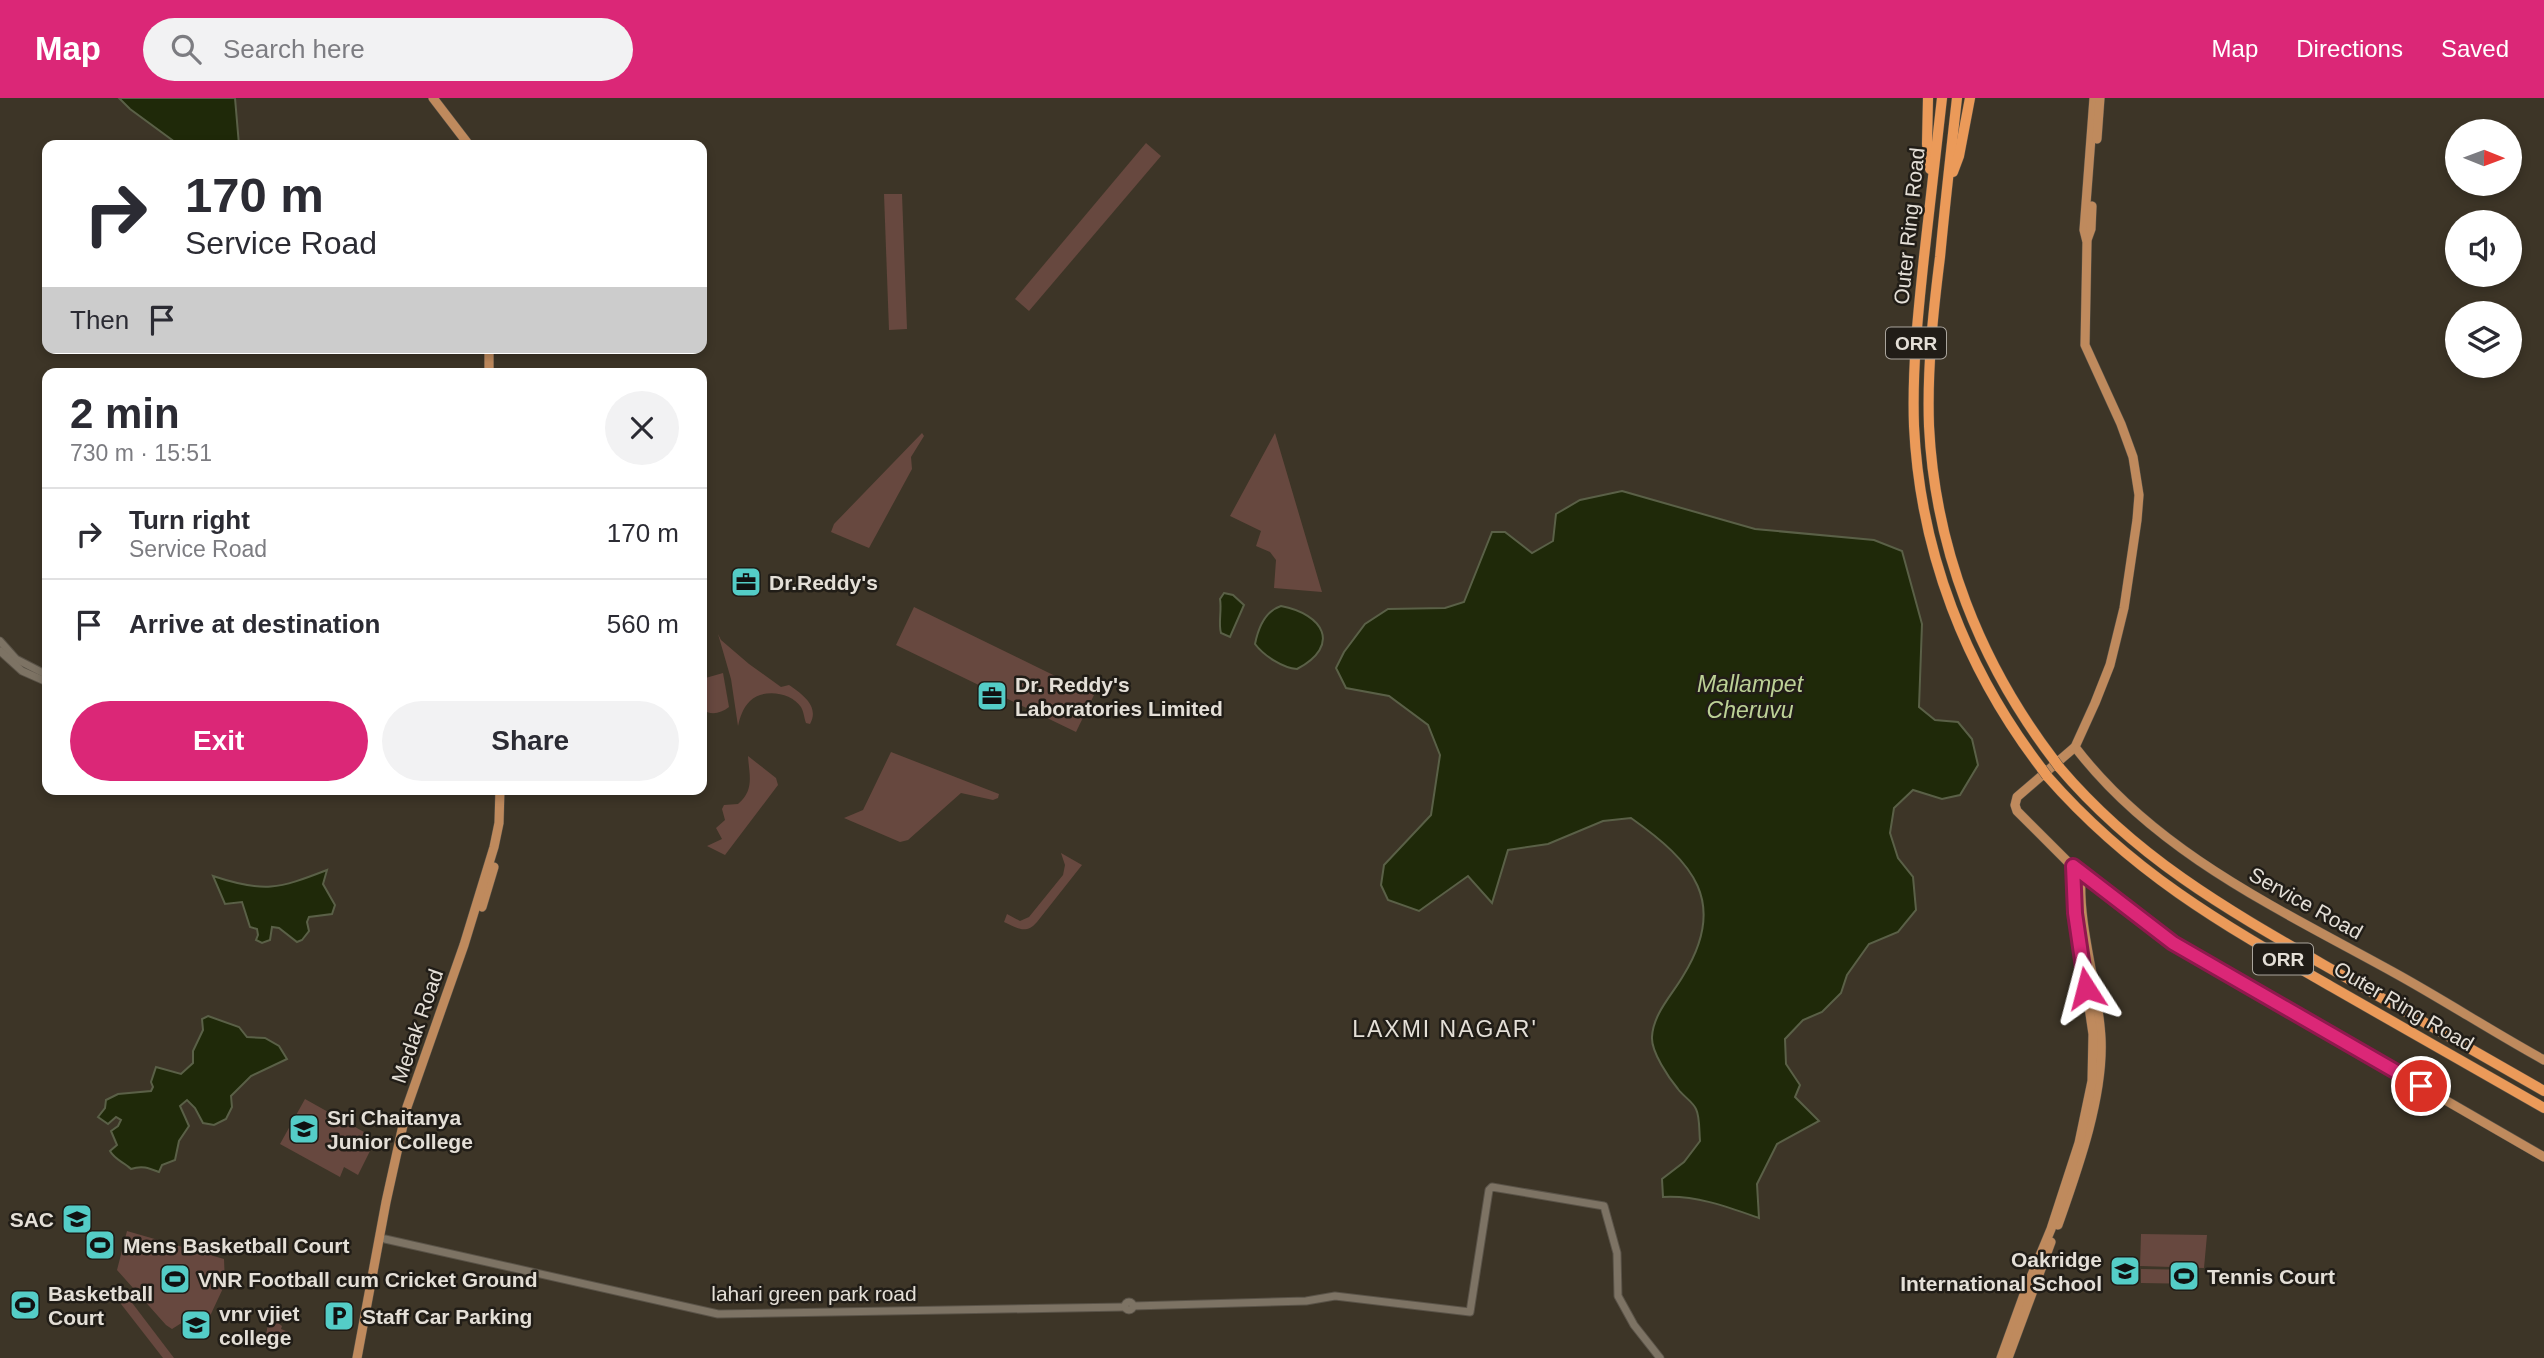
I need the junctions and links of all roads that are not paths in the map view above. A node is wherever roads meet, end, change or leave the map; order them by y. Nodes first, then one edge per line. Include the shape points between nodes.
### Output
1 (433, 98) edge
2 (440, 98) edge
3 (1928, 98) edge
4 (1942, 98) edge
5 (1957, 98) edge
6 (1970, 98) edge
7 (2094, 98) edge
8 (2100, 98) edge
9 (465, 140) edge
10 (471, 140) edge
11 (1932, 187) junction
12 (1947, 187) junction
13 (2087, 242) junction
14 (0, 641) edge
15 (0, 652) edge
16 (42, 672) edge
17 (42, 680) edge
18 (2075, 747) junction
19 (500, 795) edge
20 (505, 795) edge
21 (2073, 866) junction
22 (2081, 874) junction
23 (2544, 1060) edge
24 (2544, 1091) edge
25 (2544, 1108) edge
26 (2544, 1157) edge
27 (384, 1239) junction
28 (357, 1358) edge
29 (362, 1358) edge
30 (1660, 1358) edge
31 (2001, 1358) edge
32 (2008, 1358) edge

1 - 9 main road
2 - 10 main road
3 - 11 highway
4 - 11 highway, Outer Ring Road / ORR
5 - 12 highway, Outer Ring Road / ORR
6 - 12 highway via 1959,156
7 - 13 main road via 2084,230
8 - 13 main road
11 - 25 highway, Outer Ring Road / ORR via 1916,335 1914,425 1921,492 1943,587 1996,702 2045,773 2078,811 2181,897
12 - 24 highway, Outer Ring Road / ORR via 1931,336 1929,424 1939,512 1968,611 2004,685 2056,764 2121,831 2189,884
13 - 18 main road via 2085,345 2121,424 2137,472 2139,495 2124,608 2110,665
14 - 16 street via 16,659
15 - 17 street via 22,671
18 - 21 main road via 2017,797 2015,806
18 - 23 main road, Service Road via 2107,784 2180,849
19 - 28 main road, Medak Road via 494,847 400,1137
20 - 27 main road, Medak Road via 500,848 413,1108
21 - 22 main road
21 - 31 main road via 2075,913 2093,1034 2092,1081 2079,1143 2051,1229
22 - 26 main road via 2173,943
22 - 32 main road via 2081,906 2101,1035 2096,1094 2081,1157
27 - 29 main road, Medak Road
27 - 30 street, lahari green park road via 718,1314 1306,1301 1335,1296 1470,1312 1492,1187 1604,1206 1617,1253 1618,1296

